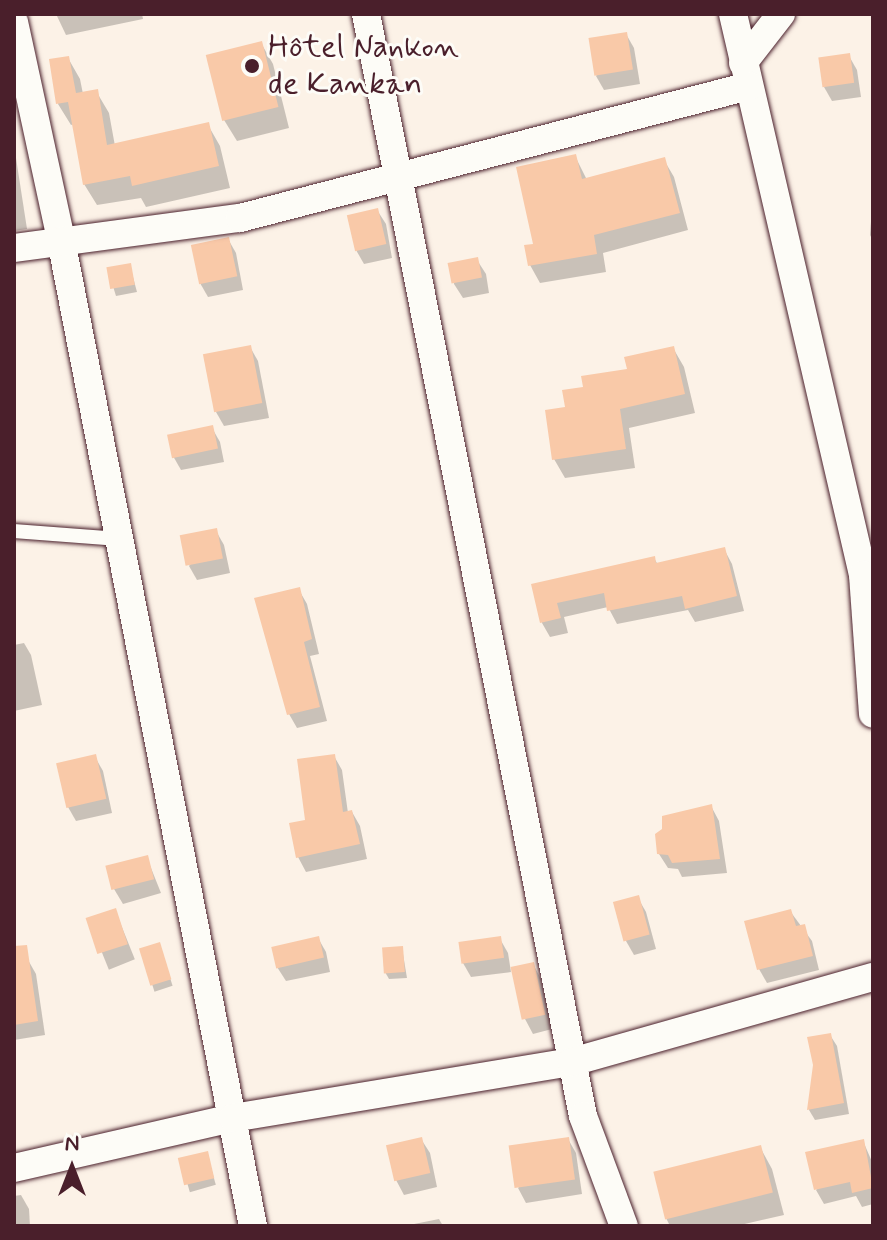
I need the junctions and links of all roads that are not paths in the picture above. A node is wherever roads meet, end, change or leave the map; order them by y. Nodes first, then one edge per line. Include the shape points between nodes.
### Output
1 (366, 14) edge
2 (733, 14) edge
3 (781, 14) edge
4 (14, 22) edge
5 (746, 75) junction
6 (399, 176) junction
7 (61, 240) junction
8 (14, 248) edge
9 (14, 531) edge
10 (119, 539) junction
11 (868, 568) edge
12 (873, 714) edge
13 (873, 977) edge
14 (572, 1062) junction
15 (233, 1118) junction
16 (14, 1168) edge
17 (253, 1226) edge
18 (624, 1226) edge

1 - 6 street
2 - 5 street
3 - 5 street
4 - 7 street
5 - 6 street
5 - 11 street
6 - 7 street via 240,218
6 - 14 street
7 - 8 street
7 - 10 street
9 - 10 lane
10 - 15 street
11 - 12 street
13 - 14 street
14 - 15 street
14 - 18 street via 583,1116
15 - 16 street
15 - 17 street

